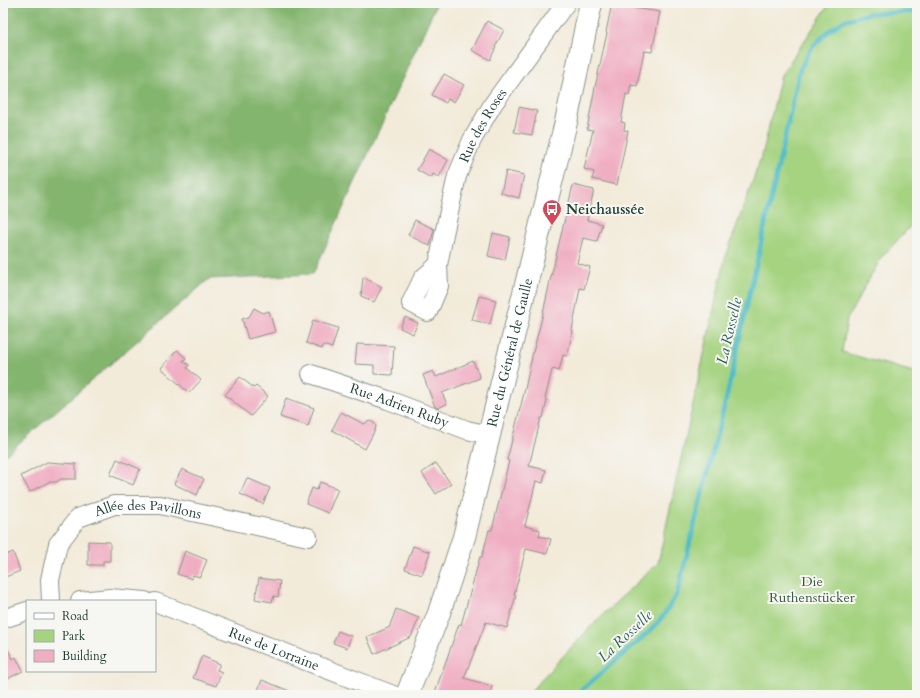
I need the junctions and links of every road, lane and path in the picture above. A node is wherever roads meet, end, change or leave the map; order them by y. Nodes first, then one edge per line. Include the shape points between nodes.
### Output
1 (566, 3) edge
2 (591, 3) edge
3 (438, 265) dead end
4 (311, 374) dead end
5 (489, 435) junction
6 (308, 537) dead end
7 (50, 600) edge
8 (90, 600) edge
9 (133, 600) edge
10 (156, 602) edge
11 (26, 611) edge
12 (3, 619) edge
13 (393, 695) edge
14 (407, 695) edge

1 - 3 street, Rue des Roses via 493,104 472,140 457,176
2 - 5 main road, Rue du Général de Gaulle via 566,122
4 - 5 street, Rue Adrien Ruby via 467,430
5 - 14 main road, Rue du Général de Gaulle via 464,537 439,613
6 - 7 street, Allée des Pavillons via 160,505 114,505 78,518 58,544 50,580
8 - 9 street
10 - 13 street, Rue de Lorraine
11 - 12 street

